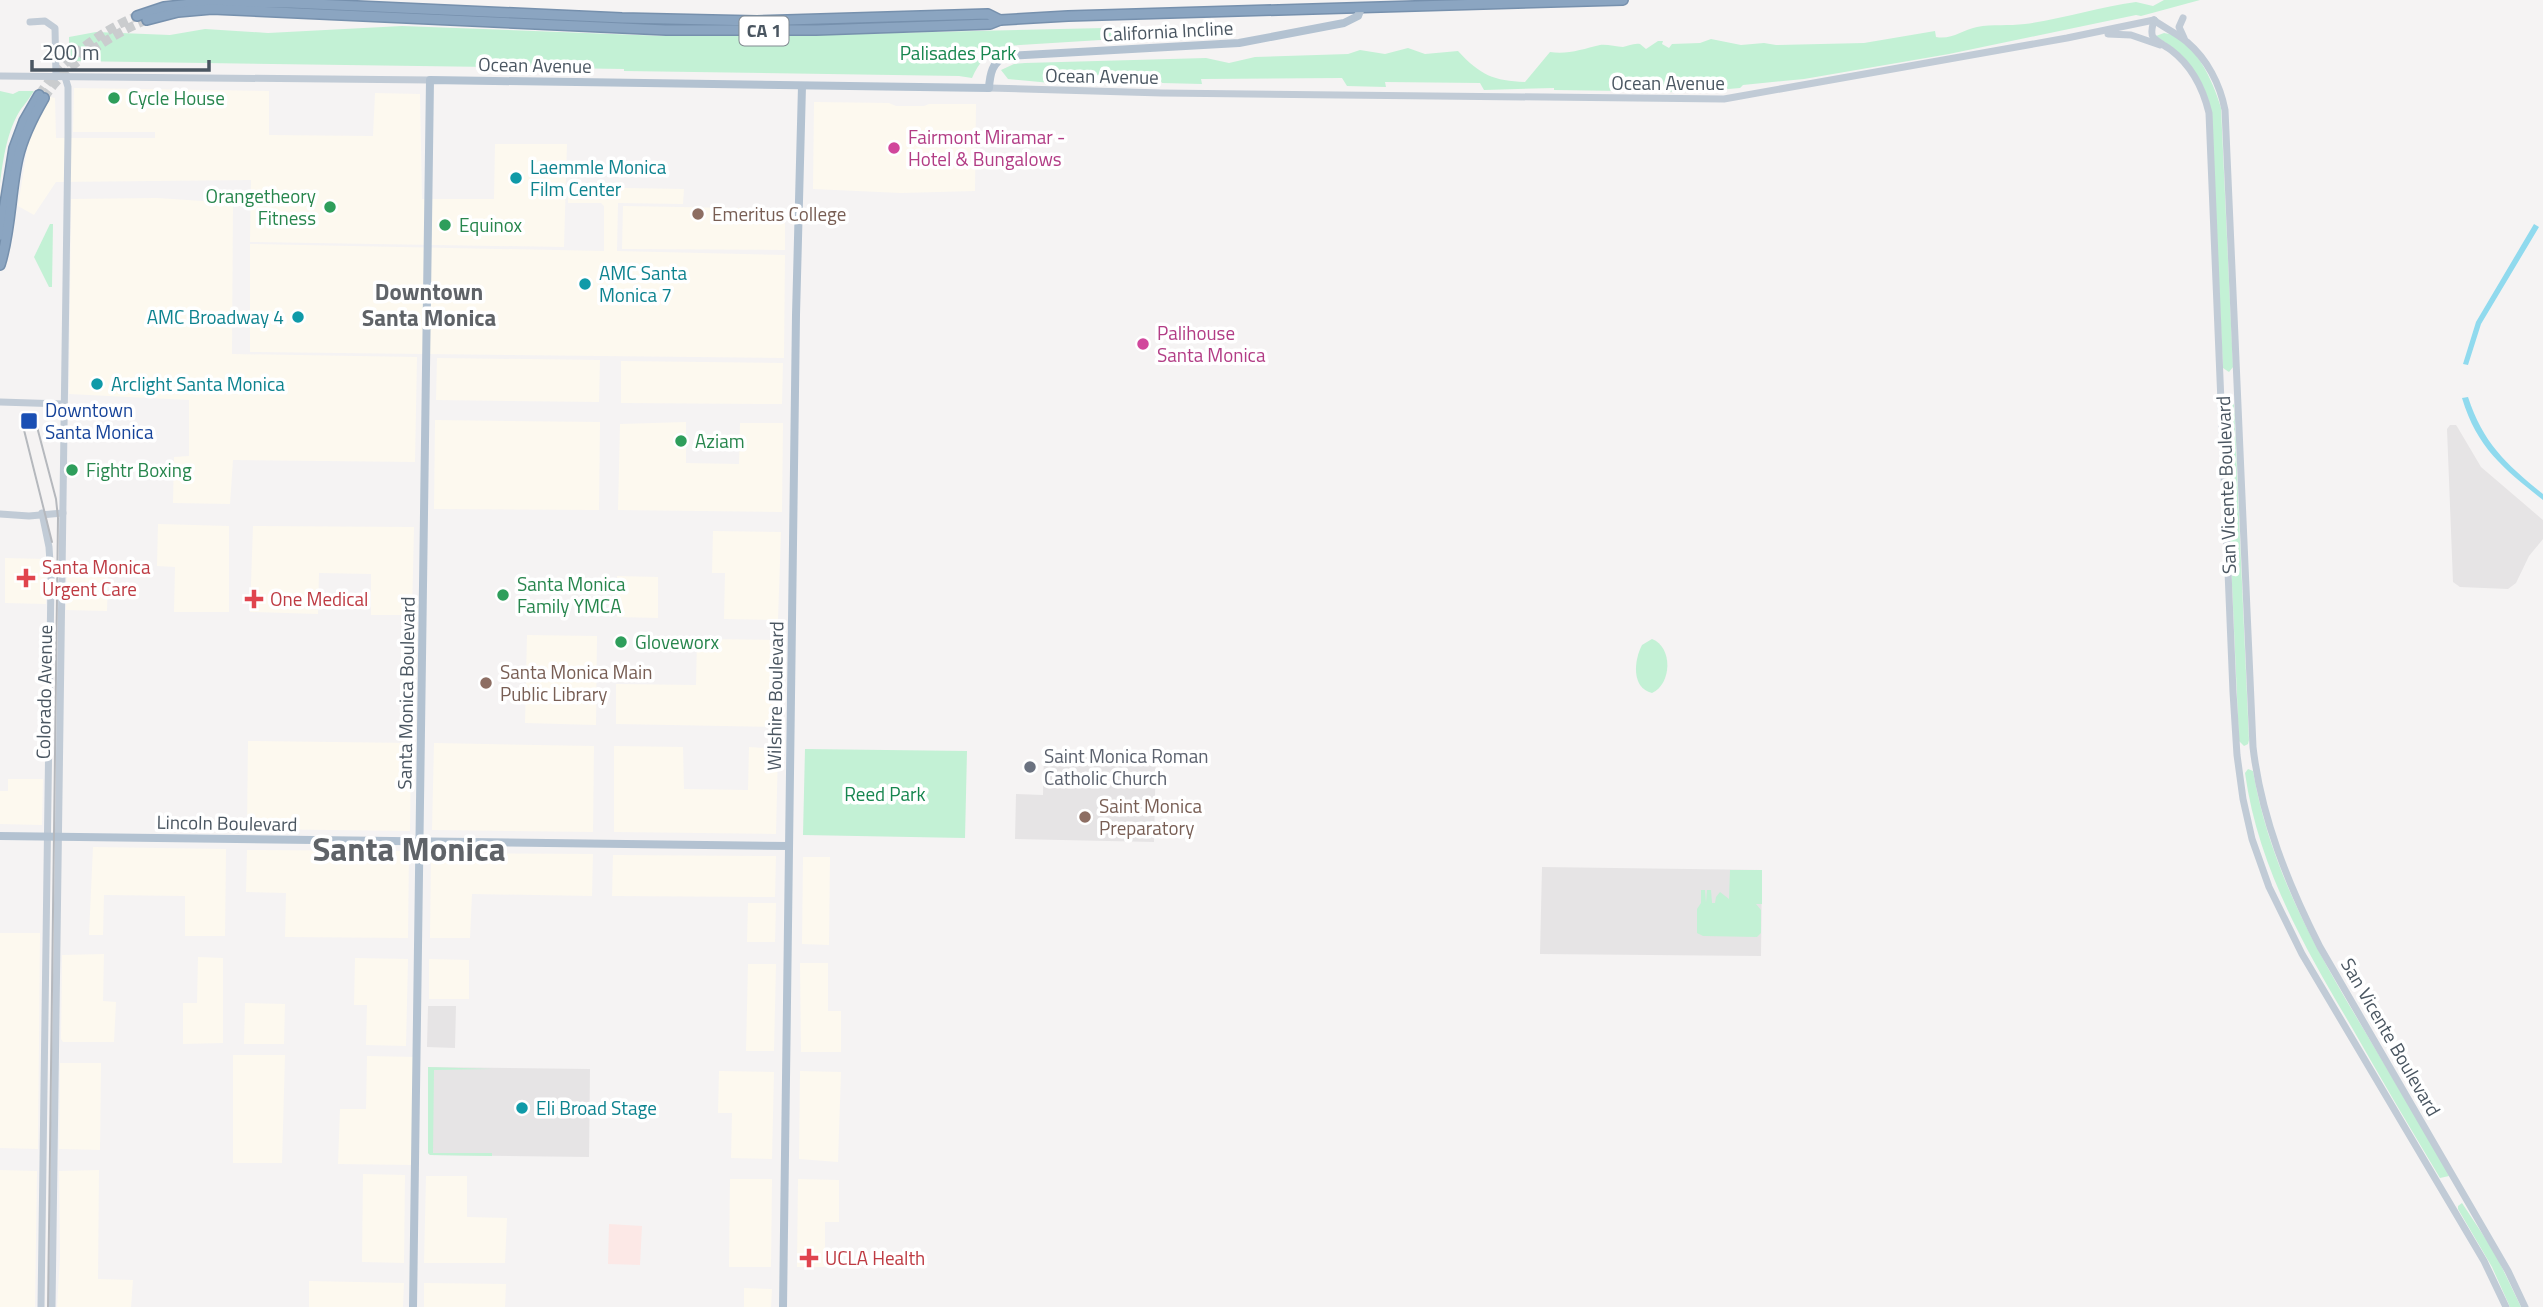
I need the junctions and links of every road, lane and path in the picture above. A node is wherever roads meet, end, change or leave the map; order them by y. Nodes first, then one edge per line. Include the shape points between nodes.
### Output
1 (1623, 0) edge
2 (1360, 8) junction
3 (137, 16) tunnel mouth
4 (2183, 18) dead end
5 (841, 19) junction
6 (147, 20) tunnel mouth
7 (1000, 20) junction
8 (2154, 20) junction
9 (30, 22) dead end
10 (840, 30) junction
11 (2100, 32) junction
12 (2186, 41) junction
13 (2164, 46) junction
14 (0, 76) edge
15 (60, 77) junction
16 (430, 80) junction
17 (802, 86) junction
18 (989, 88) junction
19 (0, 235) edge
20 (0, 265) edge
21 (0, 402) edge
22 (64, 404) junction
23 (42, 513) junction
24 (63, 513) junction
25 (0, 514) edge
26 (0, 836) edge
27 (48, 837) junction
28 (58, 837) junction
29 (419, 842) junction
30 (789, 846) junction
31 (41, 1307) edge
32 (52, 1307) edge
33 (412, 1307) edge
34 (783, 1307) edge
35 (2506, 1307) edge
36 (2525, 1307) edge

1 - 2 highway, CA 1
2 - 7 highway, CA 1
2 - 18 main road, California Incline via 1355,18 1331,26 1239,43 1011,55 997,61
3 - 5 highway, CA 1 via 187,4 263,2 622,19
4 - 12 main road via 2179,27
5 - 7 highway, CA 1 via 988,14
5 - 10 highway
6 - 10 highway, CA 1 via 212,9 666,30
7 - 10 highway, CA 1
8 - 11 main road, Ocean Avenue
8 - 12 main road, San Vicente Boulevard
8 - 13 main road, San Vicente Boulevard via 2152,34
9 - 15 main road, Colorado Avenue via 45,21 55,28
11 - 13 main road via 2131,35
11 - 18 main road, Ocean Avenue via 1711,100
12 - 36 main road, San Vicente Boulevard via 2211,71 2225,110 2249,702 2266,810 2287,878 2320,947
13 - 35 main road, San Vicente Boulevard via 2194,75 2208,113 2237,755 2255,848 2296,942
14 - 15 main road, Ocean Avenue
15 - 16 main road, Ocean Avenue
15 - 22 main road, Colorado Avenue via 68,87
16 - 17 main road, Ocean Avenue
16 - 29 main road, Santa Monica Boulevard
17 - 18 main road, Ocean Avenue
17 - 30 main road, Wilshire Boulevard
19 - 20 highway via 14,148 24,121 41,97 20,153
21 - 22 main road
22 - 24 main road, Colorado Avenue
23 - 24 main road
23 - 25 main road
23 - 27 main road, Colorado Avenue via 51,578
24 - 28 main road, Colorado Avenue
26 - 27 main road, Lincoln Boulevard
27 - 28 main road, Lincoln Boulevard
27 - 31 main road, Colorado Avenue
28 - 29 main road, Lincoln Boulevard
28 - 32 main road, Colorado Avenue
29 - 30 main road, Lincoln Boulevard
29 - 33 main road, Santa Monica Boulevard
30 - 34 main road, Wilshire Boulevard

